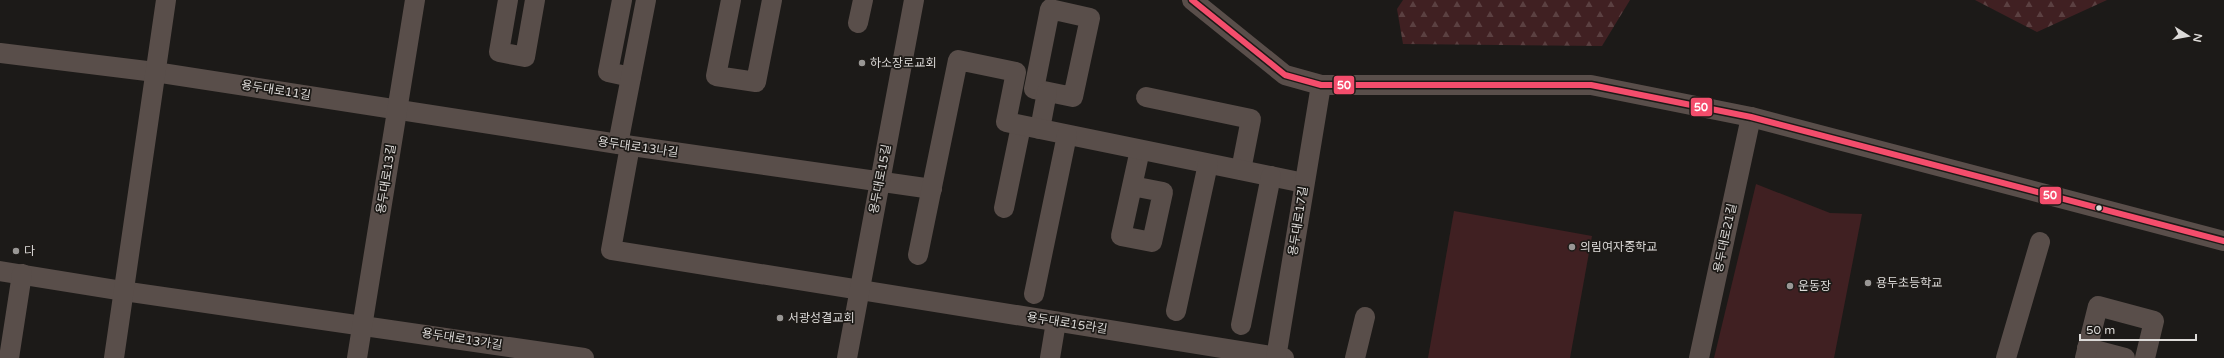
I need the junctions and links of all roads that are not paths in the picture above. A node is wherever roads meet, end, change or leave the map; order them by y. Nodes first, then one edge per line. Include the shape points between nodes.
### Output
1 (166, 0) edge
2 (415, 0) edge
3 (508, 0) edge
4 (535, 0) edge
5 (622, 0) edge
6 (646, 0) edge
7 (731, 0) edge
8 (772, 0) edge
9 (863, 0) edge
10 (914, 0) edge
11 (1192, 0) edge
12 (858, 23) dead end
13 (0, 53) edge
14 (154, 72) junction
15 (631, 77) junction
16 (1321, 85) junction
17 (1048, 92) dead end
18 (1146, 97) dead end
19 (397, 108) junction
20 (1751, 118) junction
21 (1031, 128) junction
22 (1067, 135) junction
23 (624, 145) junction
24 (1140, 150) junction
25 (1208, 164) junction
26 (1241, 170) junction
27 (1271, 176) junction
28 (880, 181) junction
29 (1304, 183) junction
30 (1132, 186) dead end
31 (932, 189) junction
32 (1004, 208) dead end
33 (2224, 241) edge
34 (2040, 242) dead end
35 (918, 255) dead end
36 (0, 271) edge
37 (22, 274) junction
38 (859, 290) junction
39 (123, 291) junction
40 (1034, 294) dead end
41 (1176, 311) dead end
42 (1365, 317) dead end
43 (1056, 322) junction
44 (363, 325) junction
45 (1241, 325) dead end
46 (2086, 353) edge
47 (9, 358) edge
48 (114, 358) edge
49 (357, 358) edge
50 (584, 358) edge
51 (848, 358) edge
52 (1050, 358) edge
53 (1278, 358) edge
54 (1355, 358) edge
55 (1699, 358) edge
56 (2006, 358) edge
57 (2125, 358) edge
58 (2144, 358) edge

1 - 14 street
2 - 19 street, 용두대로13길
3 - 4 street via 498,52 525,57
5 - 15 street via 608,72
6 - 15 street
7 - 8 street via 716,76 756,82
9 - 12 street
10 - 28 street, 용두대로15길
11 - 16 street via 1285,75
13 - 14 street, 용두대로11길
14 - 19 street, 용두대로11길
14 - 39 street
15 - 23 street
16 - 20 street via 1591,85
16 - 29 street, 용두대로17길
17 - 21 street
18 - 26 street via 1251,120
19 - 23 street, 용두대로13나길
19 - 44 street, 용두대로13길
20 - 33 street
20 - 55 street, 용두대로21길
21 - 22 street
21 - 31 street via 1006,122 1016,72 958,60
21 - 32 street
22 - 24 street
22 - 40 street
23 - 28 street, 용두대로13나길
23 - 38 street, 용두대로15라길 via 611,250
24 - 25 street
24 - 30 street
25 - 26 street
25 - 41 street
26 - 27 street
27 - 29 street
27 - 45 street
28 - 31 street, 용두대로13나길
28 - 38 street, 용두대로15길
29 - 53 street, 용두대로17길
31 - 35 street
34 - 56 street
36 - 37 street
37 - 39 street
37 - 47 street
38 - 43 street, 용두대로15라길
38 - 51 street, 용두대로15길
39 - 44 street
39 - 48 street
42 - 54 street
43 - 52 street
43 - 53 street, 용두대로15라길
44 - 49 street, 용두대로13길
44 - 50 street, 용두대로13가길
46 - 57 street
46 - 58 street via 2098,306 2154,321

